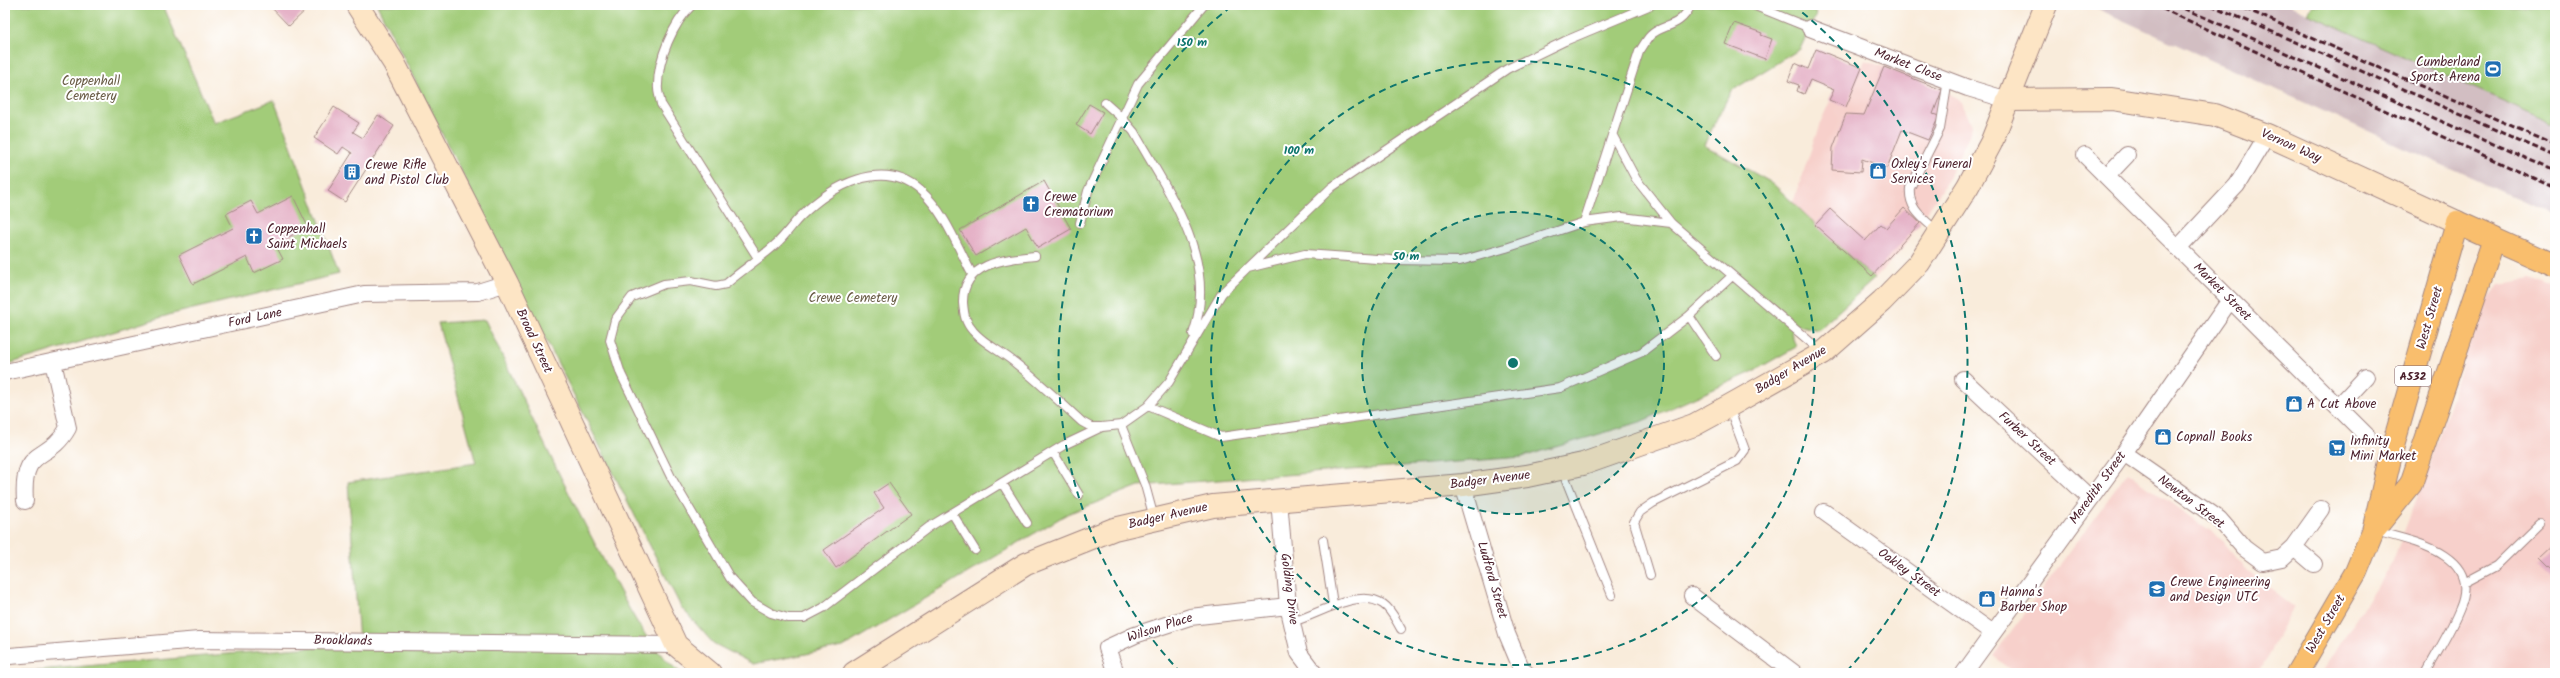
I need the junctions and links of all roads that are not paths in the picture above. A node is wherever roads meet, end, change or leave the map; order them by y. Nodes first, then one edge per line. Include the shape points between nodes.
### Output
1 (357, 5) edge
2 (692, 5) edge
3 (1204, 5) edge
4 (1651, 5) edge
5 (1691, 5) edge
6 (1753, 5) edge
7 (2046, 5) edge
8 (1810, 28) joint
9 (1948, 80) junction
10 (2008, 100) junction
11 (1105, 103) dead end
12 (1122, 118) junction
13 (2267, 135) junction
14 (1613, 136) junction
15 (2085, 155) dead end
16 (2127, 155) dead end
17 (2107, 176) junction
18 (1584, 222) junction
19 (2458, 222) junction
20 (1080, 223) dead end
21 (1671, 223) junction
22 (1938, 233) junction
23 (2494, 239) junction
24 (2178, 248) junction
25 (1035, 256) dead end
26 (758, 258) junction
27 (2555, 266) edge
28 (1248, 268) junction
29 (972, 274) junction
30 (1732, 276) junction
31 (507, 283) junction
32 (2230, 300) junction
33 (1689, 316) junction
34 (1187, 350) junction
35 (1823, 353) junction
36 (1716, 356) dead end
37 (53, 362) junction
38 (5, 372) edge
39 (2366, 378) dead end
40 (1963, 379) dead end
41 (1148, 406) junction
42 (1729, 406) junction
43 (2338, 407) junction
44 (1122, 425) junction
45 (1102, 427) junction
46 (2367, 436) dead end
47 (1053, 452) junction
48 (2124, 453) junction
49 (1562, 469) junction
50 (1002, 483) junction
51 (1464, 485) junction
52 (1079, 495) dead end
53 (2090, 498) junction
54 (1279, 500) junction
55 (25, 502) dead end
56 (2321, 509) dead end
57 (1824, 512) dead end
58 (952, 513) junction
59 (1155, 519) junction
60 (1027, 523) dead end
61 (2539, 524) dead end
62 (2373, 531) junction
63 (1323, 540) dead end
64 (2294, 547) junction
65 (975, 550) dead end
66 (2314, 564) dead end
67 (1650, 575) dead end
68 (2464, 583) junction
69 (1612, 595) dead end
70 (1692, 596) dead end
71 (1333, 604) junction
72 (1290, 614) junction
73 (1402, 629) dead end
74 (1993, 633) junction
75 (676, 645) junction
76 (10, 656) dead end
77 (2428, 672) edge
78 (710, 673) edge
79 (854, 673) edge
80 (1116, 673) edge
81 (1314, 673) edge
82 (1526, 673) edge
83 (1794, 673) edge
84 (1964, 673) edge
85 (2297, 673) edge

1 - 31 street, Broad Street via 394,63
2 - 26 lane via 672,34 661,67 658,86 661,104
3 - 12 lane via 1138,84
4 - 28 lane via 1565,40 1507,69 1332,187
5 - 14 lane via 1686,14 1673,25 1650,35 1639,52
6 - 8 lane
7 - 10 street, Badger Avenue
8 - 9 street, Market Close
9 - 10 street, Market Close
9 - 22 lane via 1940,129 1910,188 1909,199 1912,208
10 - 13 street, Vernon Way via 2112,99 2215,115
10 - 22 street, Badger Avenue via 1991,143 1968,186
11 - 12 lane
12 - 20 lane via 1088,191
12 - 34 lane via 1134,132 1170,196 1189,233 1197,258 1201,291 1199,312
13 - 19 street, Vernon Way
13 - 24 street via 2237,185
14 - 18 lane
14 - 21 lane via 1636,179
15 - 17 street, Market Street
16 - 17 street
17 - 24 street, Market Street
18 - 21 lane via 1622,217
18 - 28 lane via 1460,261 1391,260 1305,254
19 - 23 main road, Vernon Way
19 - 62 main road, West Street / A532 via 2393,446
21 - 30 lane
22 - 35 street, Badger Avenue via 1918,263 1882,301
23 - 27 main road, Vernon Way
23 - 62 main road, West Street / A532 via 2411,484
24 - 32 street, Market Street
25 - 29 lane via 985,265
26 - 29 lane via 777,243 800,216 827,194 862,177 878,175 899,179 921,191 937,210
26 - 58 lane via 726,284 716,286 690,281 664,284 632,298 615,320 610,340 621,374 671,477 730,578 752,602 771,613 788,618 804,618 823,608 929,527
28 - 34 lane via 1222,293
29 - 45 lane via 963,299 964,318 972,331 1013,360 1082,422
30 - 33 lane
30 - 35 lane
31 - 37 street, Ford Lane via 478,292 364,294
31 - 75 street, Broad Street
32 - 43 street, Market Street
32 - 48 street, Meredith Street
33 - 36 lane
33 - 41 lane via 1642,352 1560,388 1221,437
34 - 41 lane via 1169,382
35 - 42 street, Badger Avenue
37 - 38 street, Ford Lane
37 - 55 street via 68,428 61,440 28,465 24,481
39 - 43 street
40 - 53 street, Furber Street
41 - 44 lane
42 - 49 street, Badger Avenue via 1694,425
42 - 67 lane via 1745,450 1742,456 1737,461 1653,503 1640,512 1634,522
43 - 46 street, Market Street
44 - 45 lane
44 - 59 lane
45 - 47 lane
47 - 50 lane
47 - 52 lane
48 - 53 street, Meredith Street
48 - 64 street, Newton Street via 2219,519 2244,548 2263,562 2282,558
49 - 51 street, Badger Avenue
49 - 69 lane
50 - 58 lane
50 - 60 lane
51 - 54 street, Badger Avenue
51 - 82 street, Ludford Street via 1507,634 1522,670
53 - 74 street, Meredith Street
54 - 59 street, Badger Avenue via 1213,506
54 - 72 street, Golding Drive
56 - 64 street, Newton Street
57 - 74 street, Oakley Street
58 - 65 lane
59 - 79 street, Badger Avenue via 1114,529 1026,564
61 - 68 lane via 2496,566
62 - 68 lane via 2434,548 2454,562
62 - 85 main road, West Street / A532 via 2356,572
63 - 71 lane
64 - 66 street
68 - 77 lane via 2461,607
70 - 83 street
71 - 72 lane via 1314,615
71 - 73 lane via 1371,599 1383,604
72 - 80 street, Wilson Place via 1190,617 1135,635 1107,648
72 - 81 street, Golding Drive via 1299,653
74 - 84 street, Meredith Street
75 - 76 street, Brooklands via 199,640
75 - 78 street, Broad Street

